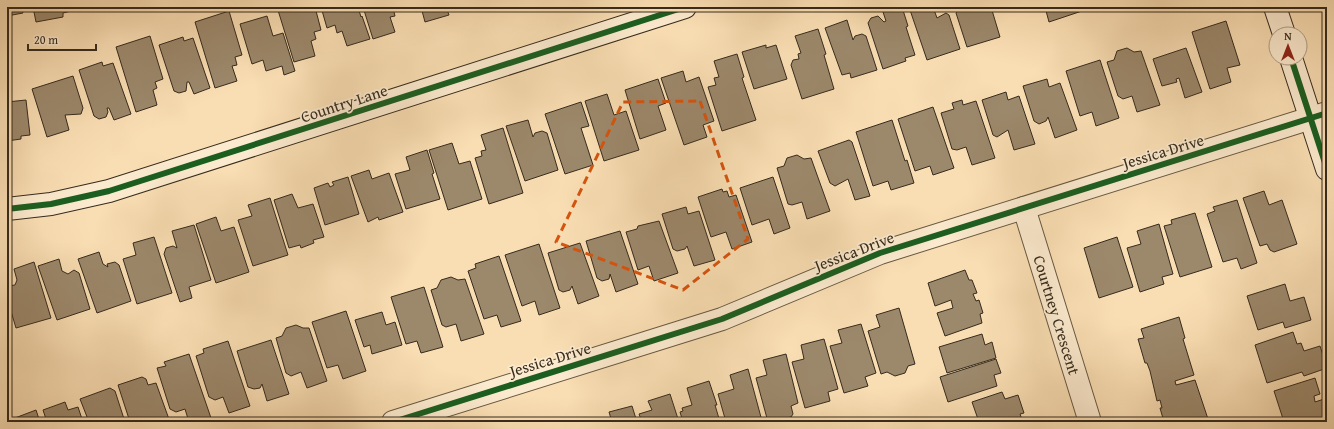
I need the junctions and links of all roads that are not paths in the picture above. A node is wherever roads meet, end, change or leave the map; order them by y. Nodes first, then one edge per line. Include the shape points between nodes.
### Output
1 (686, 7) edge
2 (1275, 7) edge
3 (1281, 26) edge
4 (1295, 66) edge
5 (1319, 116) edge
6 (1327, 169) edge
7 (1024, 208) junction
8 (7, 209) edge
9 (393, 422) edge
10 (1090, 422) edge

1 - 8 street, Country Lane via 109,192 51,204
2 - 3 street
4 - 5 street
5 - 6 street
5 - 7 street, Jessica Drive
7 - 9 street, Jessica Drive via 880,253 722,319
7 - 10 street, Courtney Crescent

